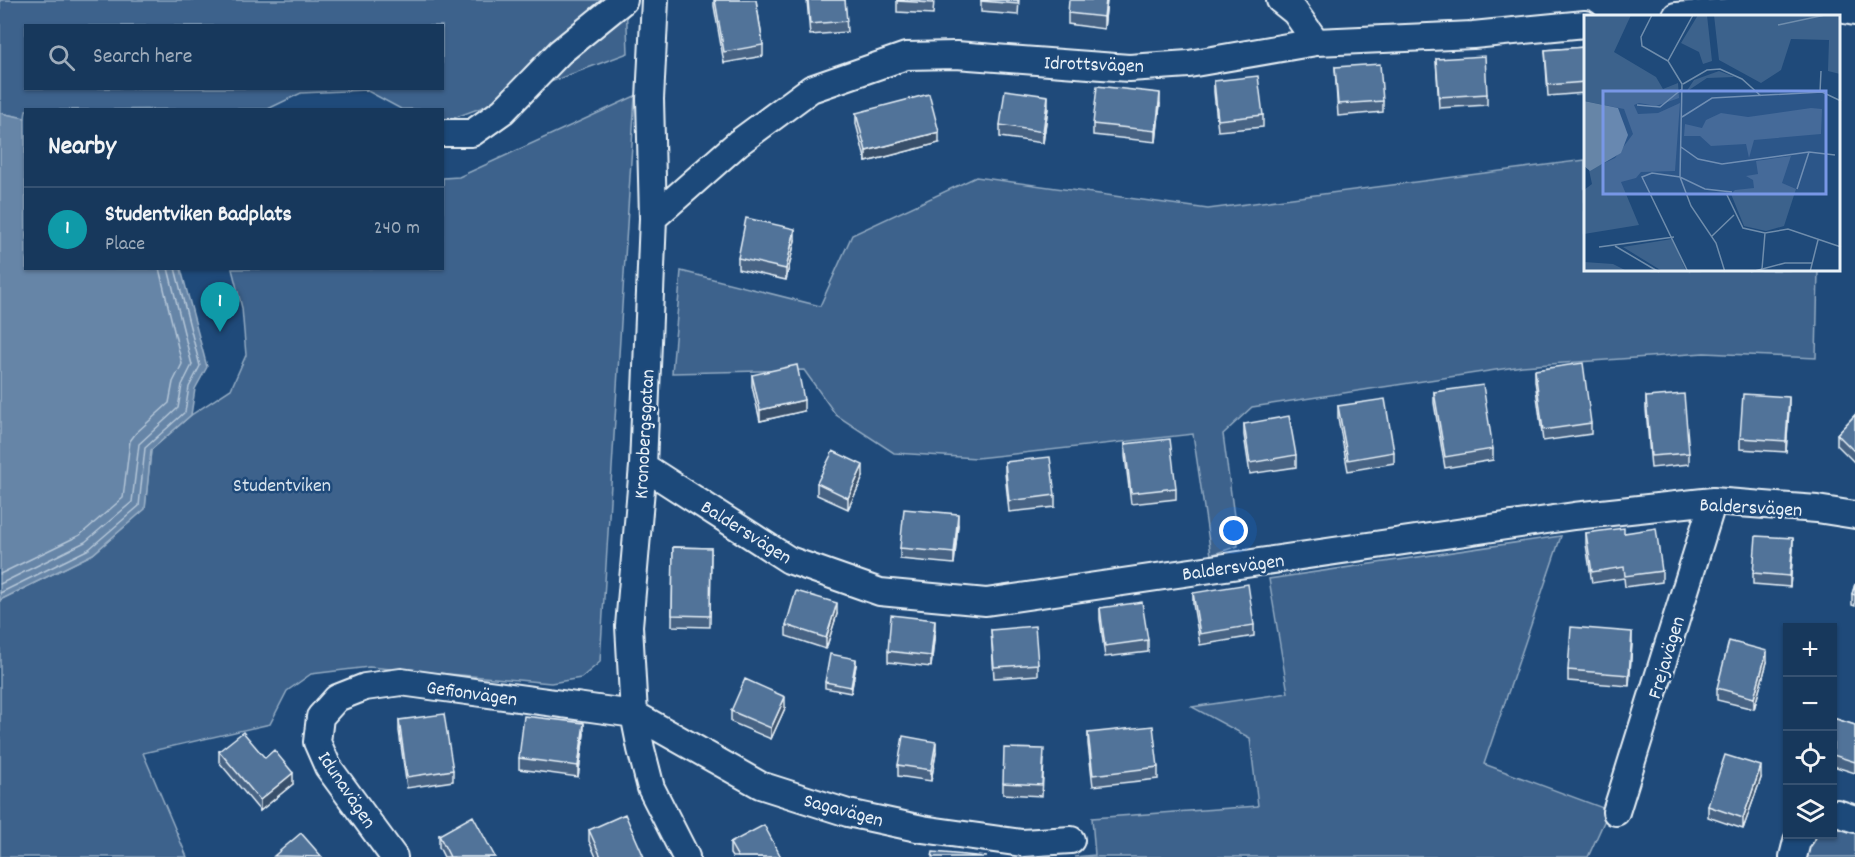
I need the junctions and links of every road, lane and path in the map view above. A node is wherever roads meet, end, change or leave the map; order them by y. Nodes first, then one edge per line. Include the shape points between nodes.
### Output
1 (624, 0) edge
2 (655, 0) edge
3 (1280, 0) edge
4 (1855, 12) edge
5 (1689, 15) edge
6 (1584, 24) edge
7 (1316, 42) junction
8 (444, 133) edge
9 (652, 218) junction
10 (643, 466) junction
11 (1713, 501) junction
12 (1855, 515) edge
13 (634, 714) junction
14 (320, 717) joint
15 (1616, 812) dead end
16 (1837, 813) edge
17 (1855, 819) edge
18 (1798, 839) edge
19 (1071, 840) dead end
20 (1025, 850) edge
21 (394, 857) edge
22 (686, 857) edge
23 (1793, 857) edge

1 - 8 street via 560,52 503,111 472,133
2 - 9 street, Kronobergsgatan via 650,99
3 - 7 street
4 - 5 street via 1819,5
6 - 7 street, Idrottsvägen via 1473,35
7 - 9 street, Idrottsvägen via 1189,64 1129,68 956,55 906,56 811,89 738,143
9 - 10 street, Kronobergsgatan
10 - 11 street, Baldersvägen via 789,560 880,592 986,602 1574,516
10 - 13 street, Kronobergsgatan via 629,626
11 - 12 street, Baldersvägen
11 - 15 street, Frejavägen
13 - 14 street, Gefionvägen via 401,682 364,687 337,698
13 - 20 street, Sagavägen via 760,785 849,813
13 - 22 street, Kronobergsgatan via 651,789
14 - 21 street, Idunavägen via 317,742 328,767
16 - 17 street
18 - 23 street
19 - 20 street, Sagavägen

